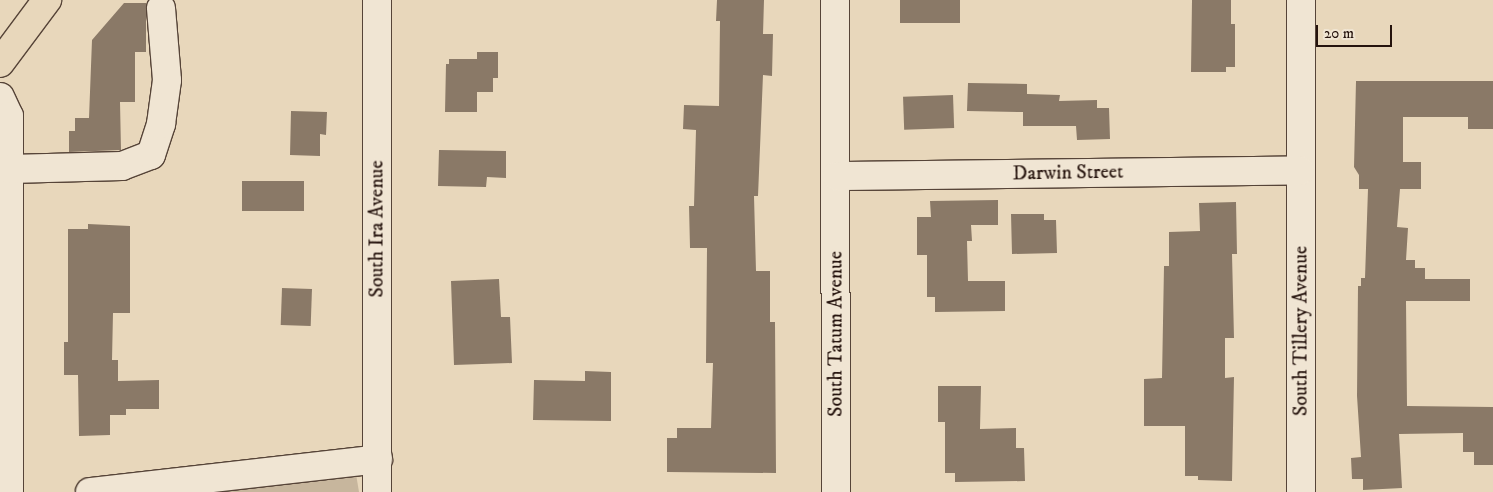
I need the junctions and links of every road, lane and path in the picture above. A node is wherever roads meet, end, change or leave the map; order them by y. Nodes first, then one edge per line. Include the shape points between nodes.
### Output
1 (47, 0) edge
2 (377, 0) edge
3 (835, 0) edge
4 (1301, 0) edge
5 (161, 8) dead end
6 (0, 63) edge
7 (0, 97) edge
8 (10, 169) junction
9 (1300, 170) junction
10 (837, 176) junction
11 (378, 459) junction
12 (9, 492) edge
13 (90, 492) edge
14 (377, 492) edge
15 (836, 492) edge
16 (1301, 492) edge

1 - 6 main road
2 - 11 street, South Ira Avenue
3 - 10 street, South Tatum Avenue
4 - 9 street, South Tillery Avenue
5 - 8 street via 167,80 161,124 151,155 122,166
7 - 8 street via 9,116
8 - 12 street
9 - 10 street, Darwin Street
9 - 16 street, South Tillery Avenue
10 - 15 street, South Tatum Avenue
11 - 13 street
11 - 14 street, South Ira Avenue

